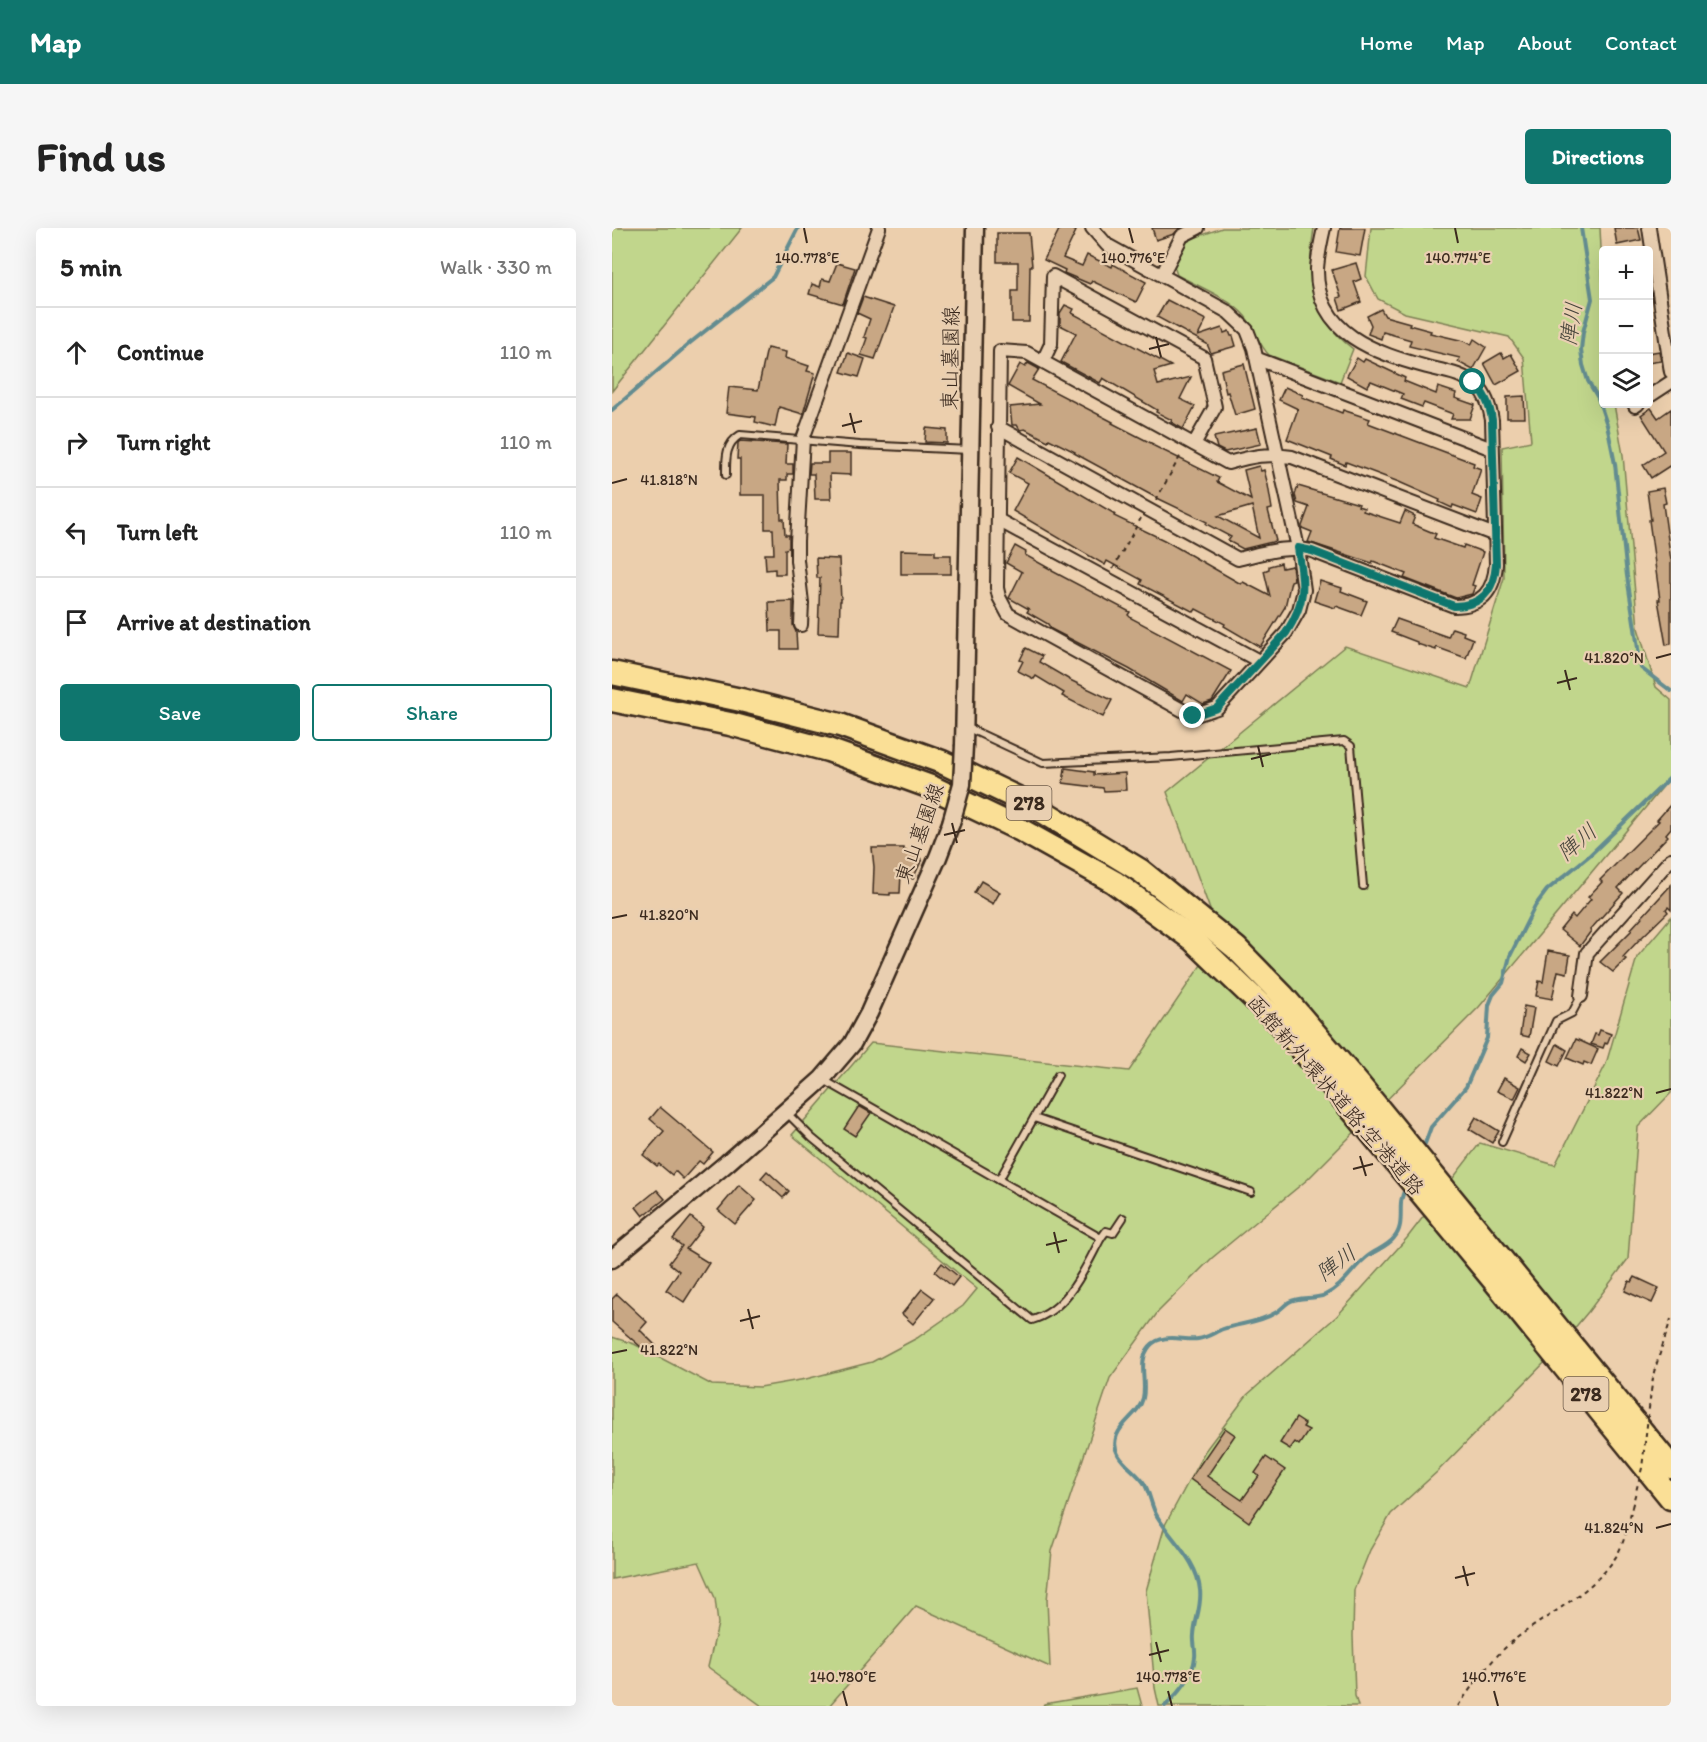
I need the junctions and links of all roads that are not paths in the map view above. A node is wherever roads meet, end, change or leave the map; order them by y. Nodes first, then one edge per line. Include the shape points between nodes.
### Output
1 (879, 228) edge
2 (975, 228) edge
3 (1092, 228) edge
4 (1198, 228) edge
5 (1324, 228) edge
6 (1649, 228) edge
7 (1162, 275) junction
8 (1258, 359) junction
9 (1043, 361) junction
10 (1671, 372) edge
11 (1671, 382) edge
12 (1653, 394) edge
13 (998, 427) junction
14 (803, 439) junction
15 (1191, 443) junction
16 (1492, 449) junction
17 (971, 450) junction
18 (1277, 455) junction
19 (726, 475) dead end
20 (998, 520) junction
21 (1495, 535) junction
22 (1298, 548) junction
23 (801, 625) dead end
24 (1259, 661) junction
25 (612, 673) edge
26 (612, 700) edge
27 (965, 726) junction
28 (1671, 859) edge
29 (1363, 886) dead end
30 (1581, 996) joint
31 (1058, 1075) dead end
32 (822, 1079) junction
33 (1352, 1094) junction
34 (785, 1112) junction
35 (1034, 1118) junction
36 (1503, 1142) dead end
37 (999, 1180) junction
38 (1251, 1192) dead end
39 (1123, 1218) dead end
40 (1101, 1238) junction
41 (612, 1259) edge
42 (1508, 1282) junction
43 (1671, 1467) edge
44 (1671, 1498) edge

1 - 14 street
2 - 17 street, 東山墓園線
3 - 7 street via 1107,245
4 - 7 street via 1182,236
5 - 16 street via 1318,281 1335,321 1354,339 1379,353 1473,382 1484,394 1490,411
6 - 10 street
7 - 8 street via 1235,317 1251,337
8 - 16 street
8 - 18 street
9 - 13 street via 1027,353 1000,351
9 - 15 street
9 - 15 street via 1051,344 1053,276 1204,358 1215,407
11 - 12 street
13 - 20 street
13 - 22 street via 1238,559
14 - 17 lane
14 - 19 lane via 740,435 729,447
14 - 23 street via 796,541
15 - 18 street via 1228,463 1262,454
16 - 21 street
17 - 27 street, 東山墓園線
18 - 21 street via 1292,457
18 - 22 street
20 - 24 street
20 - 24 street via 997,588 1008,614 1182,711 1193,716 1217,708
21 - 22 street via 1493,583 1481,598 1465,606 1454,606
22 - 24 street via 1304,590 1299,610 1286,633
25 - 33 highway, 函館新外環状道路;空港道路 / 278 via 840,725 942,762 1034,806 1141,871 1228,941 1283,996
26 - 33 highway, 函館新外環状道路;空港道路 / 278 via 730,724 828,750 931,787 1019,829 1113,882 1191,939
27 - 29 lane via 1043,763 1172,757 1344,741 1351,746
27 - 32 street, 東山墓園線, bridge via 962,784 938,857 869,1013 852,1044
28 - 30 street via 1587,953
30 - 36 lane via 1572,1013 1556,1022
31 - 35 lane
32 - 34 street, 東山墓園線
32 - 37 lane
33 - 42 highway, 函館新外環状道路;空港道路 / 278
34 - 40 lane via 1032,1320 1044,1317 1075,1287
34 - 41 street, 東山墓園線
35 - 37 lane
35 - 38 lane
37 - 40 lane
39 - 40 lane via 1113,1233 1106,1231
42 - 43 highway, 函館新外環状道路;空港道路 / 278
42 - 44 highway, 函館新外環状道路;空港道路 / 278

